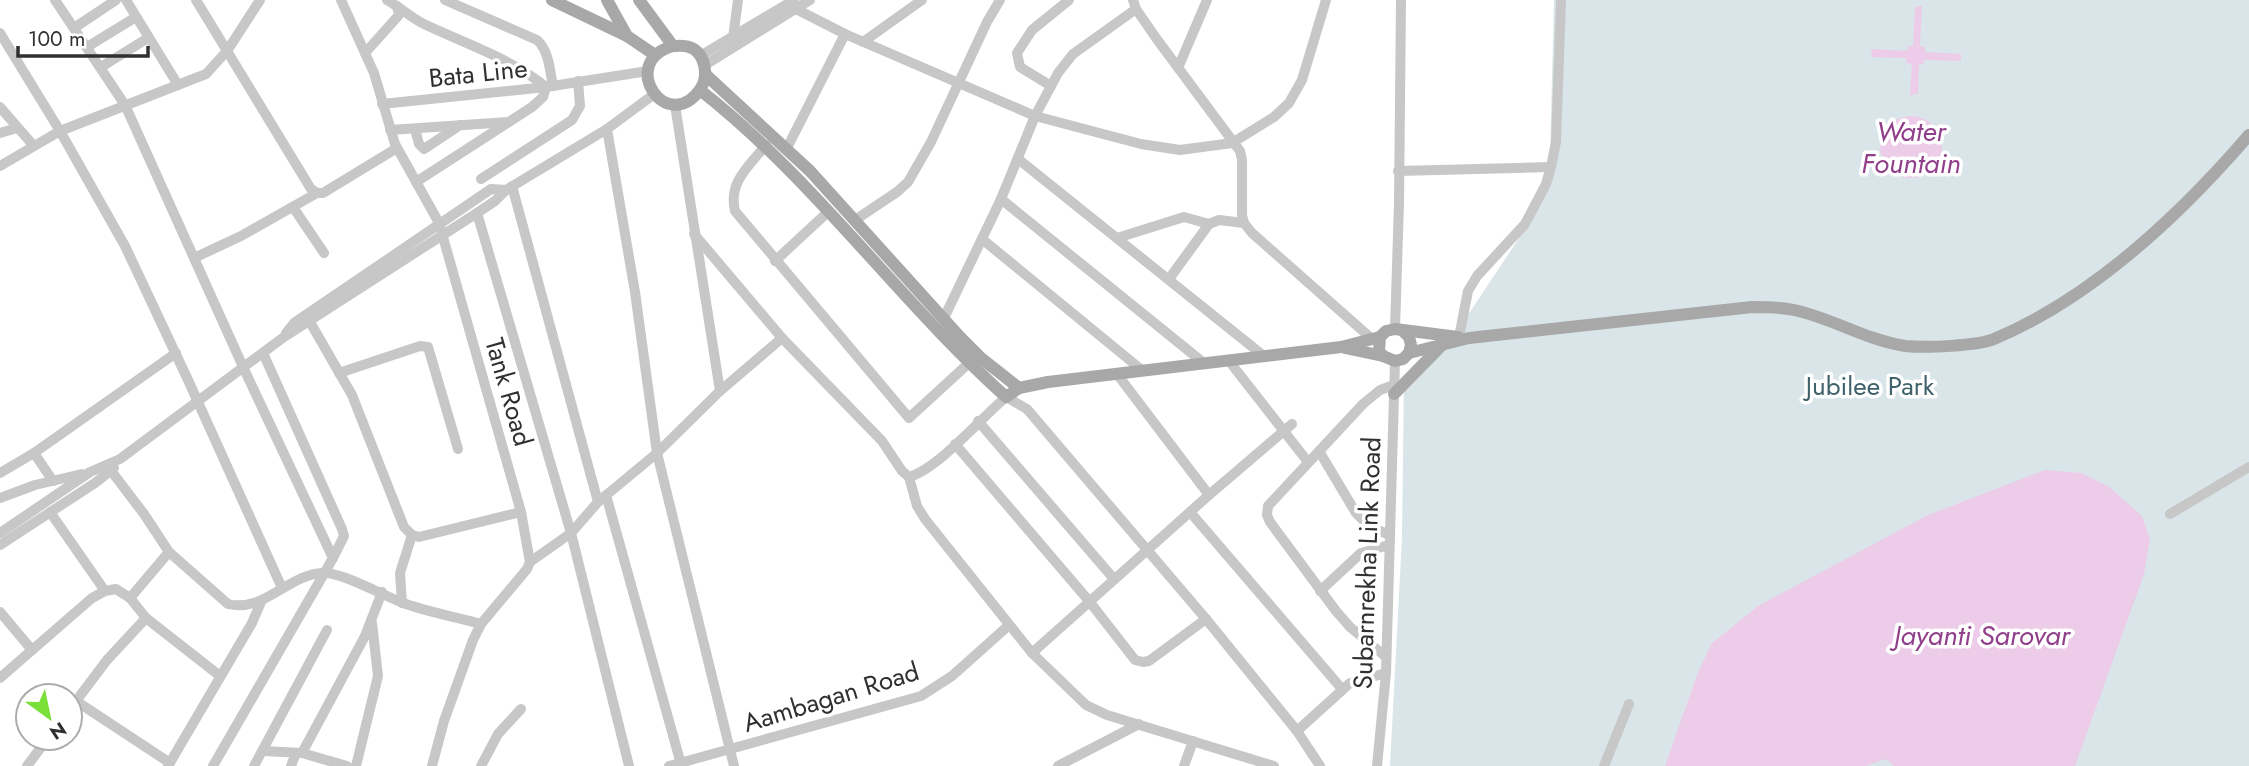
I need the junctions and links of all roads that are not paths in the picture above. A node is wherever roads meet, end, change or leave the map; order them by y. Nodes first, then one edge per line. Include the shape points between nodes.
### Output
1 (55, 0) edge
2 (116, 0) edge
3 (126, 0) edge
4 (196, 0) edge
5 (341, 0) edge
6 (445, 0) edge
7 (552, 0) edge
8 (607, 0) edge
9 (639, 0) edge
10 (738, 0) edge
11 (810, 0) edge
12 (922, 0) edge
13 (1000, 0) edge
14 (1069, 0) edge
15 (1207, 0) edge
16 (1326, 0) edge
17 (1401, 0) edge
18 (1561, 0) edge
19 (255, 2) edge
20 (392, 3) edge
21 (795, 4) edge
22 (1134, 5) edge
23 (136, 17) junction
24 (74, 28) junction
25 (0, 33) edge
26 (845, 34) junction
27 (627, 36) junction
28 (148, 38) junction
29 (733, 38) junction
30 (863, 42) junction
31 (673, 46) junction
32 (87, 47) junction
33 (227, 51) junction
34 (365, 53) junction
35 (655, 55) junction
36 (703, 65) junction
37 (100, 68) junction
38 (1178, 68) junction
39 (648, 71) junction
40 (578, 81) junction
41 (958, 83) junction
42 (178, 85) junction
43 (1051, 86) junction
44 (550, 87) junction
45 (700, 90) junction
46 (653, 95) junction
47 (382, 104) junction
48 (125, 105) junction
49 (676, 105) junction
50 (0, 107) edge
51 (1035, 116) junction
52 (509, 122) junction
53 (460, 125) junction
54 (17, 128) junction
55 (415, 129) junction
56 (607, 129) junction
57 (390, 130) junction
58 (60, 131) junction
59 (0, 133) edge
60 (2249, 135) edge
61 (1232, 143) junction
62 (33, 145) junction
63 (766, 145) junction
64 (397, 148) junction
65 (787, 148) junction
66 (1018, 159) junction
67 (0, 166) edge
68 (1551, 167) junction
69 (1398, 172) junction
70 (481, 179) dead end
71 (416, 182) junction
72 (509, 188) junction
73 (317, 193) junction
74 (1001, 199) junction
75 (293, 207) junction
76 (829, 211) junction
77 (477, 213) junction
78 (855, 219) junction
79 (439, 223) junction
80 (1244, 223) junction
81 (1209, 224) junction
82 (694, 234) junction
83 (443, 235) junction
84 (1117, 238) junction
85 (982, 239) junction
86 (324, 253) dead end
87 (194, 258) junction
88 (775, 261) junction
89 (1169, 279) junction
90 (944, 318) junction
91 (310, 321) junction
92 (1399, 330) junction
93 (284, 337) junction
94 (1464, 337) junction
95 (782, 338) junction
96 (1376, 338) junction
97 (1443, 345) junction
98 (1341, 347) junction
99 (176, 353) junction
100 (263, 353) junction
101 (1409, 353) junction
102 (1265, 356) junction
103 (1389, 359) junction
104 (1229, 361) junction
105 (969, 363) junction
106 (1205, 364) junction
107 (244, 369) junction
108 (1143, 372) junction
109 (339, 373) junction
110 (1117, 374) junction
111 (1019, 388) junction
112 (1394, 390) junction
113 (720, 391) junction
114 (1006, 397) junction
115 (198, 401) junction
116 (1027, 410) junction
117 (978, 421) junction
118 (1292, 424) dead end
119 (1283, 433) junction
120 (955, 444) junction
121 (458, 449) dead end
122 (1319, 451) junction
123 (34, 453) junction
124 (657, 453) junction
125 (120, 459) junction
126 (1308, 462) junction
127 (2249, 467) edge
128 (90, 472) junction
129 (112, 472) junction
130 (0, 473) edge
131 (909, 477) junction
132 (53, 481) junction
133 (1209, 495) junction
134 (0, 498) edge
135 (602, 499) junction
136 (50, 512) junction
137 (521, 512) junction
138 (1190, 512) junction
139 (2170, 514) dead end
140 (0, 533) edge
141 (571, 533) junction
142 (412, 535) junction
143 (1390, 540) junction
144 (0, 545) edge
145 (1148, 548) junction
146 (169, 552) junction
147 (333, 558) junction
148 (530, 562) junction
149 (326, 572) junction
150 (1114, 579) junction
151 (282, 588) junction
152 (105, 591) junction
153 (1320, 591) junction
154 (382, 592) junction
155 (130, 598) junction
156 (1089, 601) junction
157 (261, 602) junction
158 (402, 603) junction
159 (0, 612) edge
160 (146, 618) junction
161 (1206, 619) junction
162 (372, 622) junction
163 (481, 624) junction
164 (1008, 626) junction
165 (327, 630) dead end
166 (32, 650) junction
167 (1032, 653) junction
168 (1386, 657) junction
169 (1386, 673) junction
170 (220, 676) junction
171 (0, 678) edge
172 (1342, 689) junction
173 (84, 690) edge
174 (1629, 705) dead end
175 (521, 709) dead end
176 (84, 712) edge
177 (1139, 724) junction
178 (1297, 731) junction
179 (1193, 741) junction
180 (729, 750) junction
181 (264, 751) junction
182 (299, 753) junction
183 (681, 764) junction
184 (169, 765) edge
185 (213, 766) edge
186 (254, 766) edge
187 (291, 766) edge
188 (347, 766) edge
189 (356, 766) edge
190 (432, 766) edge
191 (481, 766) edge
192 (629, 766) edge
193 (669, 766) edge
194 (734, 766) edge
195 (1058, 766) edge
196 (1184, 766) edge
197 (1274, 766) edge
198 (1320, 766) edge
199 (1377, 766) edge
200 (1604, 766) edge

1 - 24 street
2 - 24 street
3 - 23 street
4 - 33 street
5 - 34 street, Tank Road
6 - 44 street via 542,44
7 - 27 main road
8 - 27 main road
9 - 31 main road
10 - 29 street
11 - 21 street
12 - 30 street
13 - 41 street
14 - 43 street via 1032,30 1017,53 1020,67
15 - 38 street
16 - 61 street via 1302,80 1289,103
17 - 69 street
18 - 68 street
19 - 33 street
20 - 34 street via 399,15
20 - 44 street via 420,22 513,64
21 - 26 street
21 - 29 street
21 - 36 street
22 - 38 street
22 - 43 street via 1073,54
23 - 28 street
23 - 32 street
24 - 32 street
25 - 58 street
26 - 30 street
26 - 65 street
27 - 35 main road
28 - 37 street
28 - 42 street
29 - 36 street
30 - 41 street
31 - 35 main road
31 - 36 main road via 690,47
32 - 37 street
33 - 42 street via 206,74
33 - 73 street
34 - 47 street, Tank Road
35 - 39 main road
36 - 45 main road
36 - 65 main road
37 - 48 street
38 - 61 street
39 - 40 street, Bata Line
39 - 46 main road
40 - 44 street, Bata Line
40 - 70 street via 580,106 572,120
41 - 51 street
41 - 78 street via 908,182
42 - 48 street
43 - 51 street
44 - 47 street, Bata Line
44 - 52 street via 539,102
45 - 49 main road
45 - 63 main road
46 - 49 main road
46 - 56 street
47 - 57 street, Tank Road
48 - 58 street
48 - 87 street
49 - 82 street
50 - 54 street
51 - 61 street via 1158,148
51 - 66 street
52 - 53 street
52 - 71 street
53 - 55 street
53 - 55 street via 424,149
54 - 59 street
54 - 62 street
55 - 57 street
56 - 72 street
56 - 124 street
57 - 64 street, Tank Road
58 - 62 street
58 - 99 street via 125,247
60 - 94 main road via 2122,260 2052,311 1993,340 1905,346 1796,310 1773,307
61 - 80 street via 1242,160
62 - 67 street
63 - 76 main road
63 - 88 street via 735,185 732,200 741,220
64 - 71 street, Tank Road
64 - 73 street
65 - 78 main road
66 - 74 street
66 - 84 street
68 - 69 street
68 - 94 street via 1525,224 1468,291
69 - 92 street
71 - 79 street, Tank Road
72 - 77 street
72 - 79 street via 491,189
72 - 135 street
73 - 75 street
74 - 85 street
74 - 106 street
75 - 86 street
75 - 87 street
76 - 88 street
76 - 105 main road
77 - 83 street
77 - 141 street
78 - 90 main road
79 - 83 street, Tank Road
79 - 93 street via 294,323
80 - 81 street via 1219,220
80 - 96 street
81 - 84 street via 1184,218
81 - 89 street
82 - 95 street
82 - 113 street
83 - 91 street
83 - 137 street, Tank Road
84 - 89 street
85 - 90 street
85 - 108 street
87 - 107 street
88 - 105 street via 909,418
89 - 102 street
90 - 111 main road via 981,358
91 - 93 street
91 - 109 street
92 - 94 main road
92 - 96 main road
92 - 101 main road via 1409,337
93 - 100 street
94 - 97 main road
95 - 113 street
95 - 131 street via 882,441
96 - 98 main road
96 - 103 main road via 1379,351
97 - 101 main road
97 - 112 main road
98 - 102 main road
98 - 103 main road
99 - 115 street
99 - 123 street
100 - 107 street
100 - 147 street via 342,529 344,536
101 - 103 main road via 1403,359
102 - 104 main road
103 - 112 street, Subarnrekha Link Road
104 - 106 main road
104 - 119 street
105 - 114 main road
106 - 108 main road
107 - 115 street
107 - 147 street
108 - 110 main road
109 - 121 street via 428,347
109 - 142 street via 404,527
110 - 111 main road
110 - 133 street
111 - 114 main road
111 - 116 street
112 - 122 street via 1371,397
112 - 143 street, Subarnrekha Link Road
113 - 124 street
114 - 116 street
114 - 117 street
115 - 125 street
115 - 151 street
116 - 145 street
117 - 120 street
117 - 150 street
118 - 119 street
119 - 126 street
119 - 133 street
120 - 131 street
120 - 156 street
122 - 126 street
122 - 143 street via 1356,513
123 - 130 street
123 - 132 street
124 - 135 street
124 - 180 street
125 - 128 street
125 - 129 street
126 - 153 street via 1268,506 1267,515
127 - 139 street
128 - 132 street
128 - 140 street
129 - 136 street
129 - 146 street
131 - 164 street via 925,519
132 - 134 street
133 - 138 street
135 - 141 street
135 - 183 street
136 - 144 street
136 - 152 street
137 - 142 street
137 - 148 street, Tank Road
138 - 145 street
138 - 172 street
141 - 148 street
141 - 192 street
142 - 158 street via 400,573
143 - 153 street via 1361,553
143 - 168 street, Subarnrekha Link Road
145 - 150 street
145 - 161 street
146 - 155 street
146 - 157 street via 223,601 234,605
147 - 149 street
148 - 163 street
149 - 151 street
149 - 154 street
149 - 185 street
150 - 156 street
151 - 157 street
152 - 155 street via 117,589
152 - 166 street
153 - 168 street via 1350,627
154 - 158 street
154 - 162 street
155 - 160 street
156 - 161 street via 1135,660 1143,662
156 - 167 street
157 - 170 street
158 - 163 street
159 - 166 street
160 - 170 street
160 - 173 street
161 - 178 street
162 - 182 street
162 - 189 street via 378,676
163 - 190 street
164 - 167 street
164 - 180 street, Aambagan Road via 935,689
165 - 181 street
166 - 171 street
167 - 177 street via 1086,705
168 - 169 street, Subarnrekha Link Road
169 - 172 street via 1359,679
169 - 199 street, Subarnrekha Link Road
170 - 184 street
172 - 178 street
174 - 200 street
175 - 191 street via 498,734
176 - 184 street
177 - 179 street
177 - 195 street
178 - 198 street
179 - 196 street
179 - 197 street
180 - 183 street, Aambagan Road
180 - 194 street
181 - 182 street
181 - 186 street
182 - 187 street
182 - 188 street
183 - 193 street, Aambagan Road

